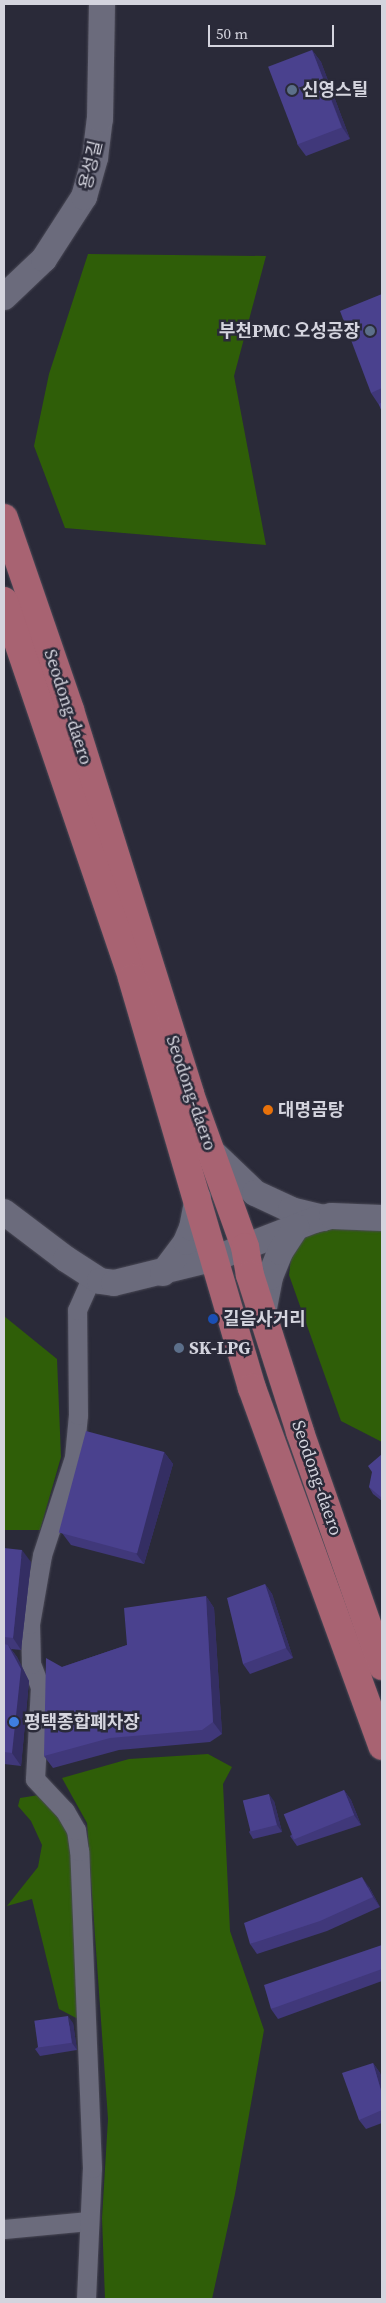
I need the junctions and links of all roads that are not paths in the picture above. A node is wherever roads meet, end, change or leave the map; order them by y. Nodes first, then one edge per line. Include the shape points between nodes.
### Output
1 (102, 4) edge
2 (4, 297) edge
3 (4, 518) edge
4 (4, 601) edge
5 (210, 1149) junction
6 (198, 1198) junction
7 (4, 1212) edge
8 (327, 1217) junction
9 (382, 1218) edge
10 (296, 1226) junction
11 (245, 1247) junction
12 (216, 1258) junction
13 (163, 1273) junction
14 (92, 1276) junction
15 (262, 1314) junction
16 (382, 1666) edge
17 (382, 1746) edge
18 (88, 2220) junction
19 (4, 2229) edge
20 (86, 2299) edge

1 - 2 street, 용성길 via 100,119 95,158 84,197 44,259
3 - 5 main road, Seodong-daero via 70,710
4 - 6 main road, Seodong-daero via 132,978
5 - 8 street via 256,1194 291,1210
5 - 11 main road, Seodong-daero
6 - 12 main road, Seodong-daero
6 - 13 street via 189,1235
7 - 14 street
8 - 9 street
8 - 10 street
10 - 11 street
10 - 15 street via 270,1277
11 - 12 street
11 - 15 main road, Seodong-daero
12 - 13 street
12 - 17 main road, Seodong-daero via 252,1388
13 - 14 street via 114,1283
14 - 18 street via 77,1310 78,1415 74,1457 42,1556 30,1624 31,1664 40,1687 34,1779 65,1811 76,1830 79,1851 92,2168
15 - 16 main road, Seodong-daero
18 - 19 street
18 - 20 street

